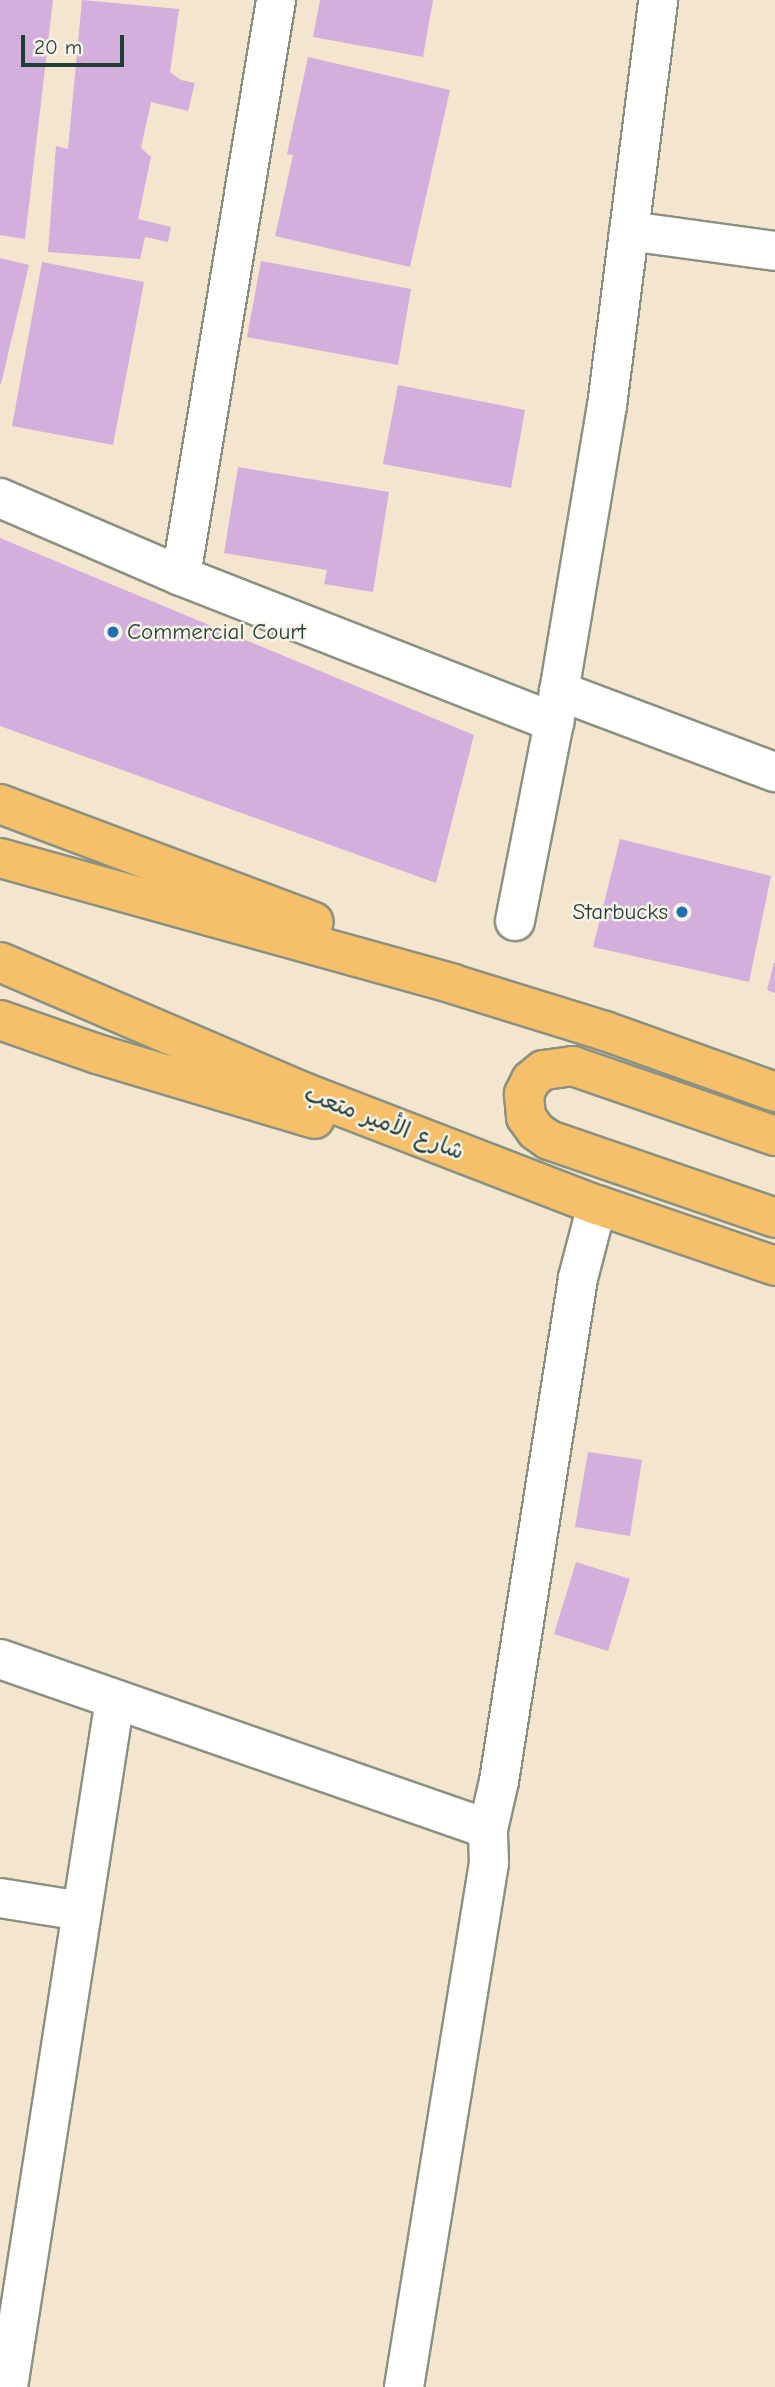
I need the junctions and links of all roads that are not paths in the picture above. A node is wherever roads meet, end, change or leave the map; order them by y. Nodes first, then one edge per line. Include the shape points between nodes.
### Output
1 (276, 0) edge
2 (658, 0) edge
3 (629, 231) junction
4 (775, 251) edge
5 (0, 498) edge
6 (181, 576) junction
7 (557, 707) junction
8 (775, 772) edge
9 (0, 804) edge
10 (0, 858) edge
11 (515, 920) dead end
12 (0, 961) edge
13 (0, 1020) edge
14 (605, 1031) junction
15 (775, 1092) edge
16 (775, 1136) edge
17 (585, 1201) junction
18 (775, 1218) edge
19 (775, 1266) edge
20 (0, 1659) edge
21 (115, 1699) junction
22 (488, 1829) junction
23 (0, 1898) edge
24 (81, 1911) junction
25 (8, 2387) edge
26 (404, 2387) edge

1 - 6 street
2 - 3 street
3 - 4 street
3 - 7 street via 607,406
5 - 6 street
6 - 7 street
7 - 8 street
7 - 11 street
9 - 14 main road
10 - 14 main road
12 - 17 main road, شارع الأمير متعب via 306,1093
13 - 17 main road via 97,1054
14 - 15 main road
16 - 18 main road via 573,1066 543,1070 524,1094 526,1117 549,1140
17 - 19 main road, شارع الأمير متعب
17 - 22 street via 578,1278
20 - 21 street
21 - 22 street
21 - 24 street
22 - 26 street via 489,1863
23 - 24 street
24 - 25 street

